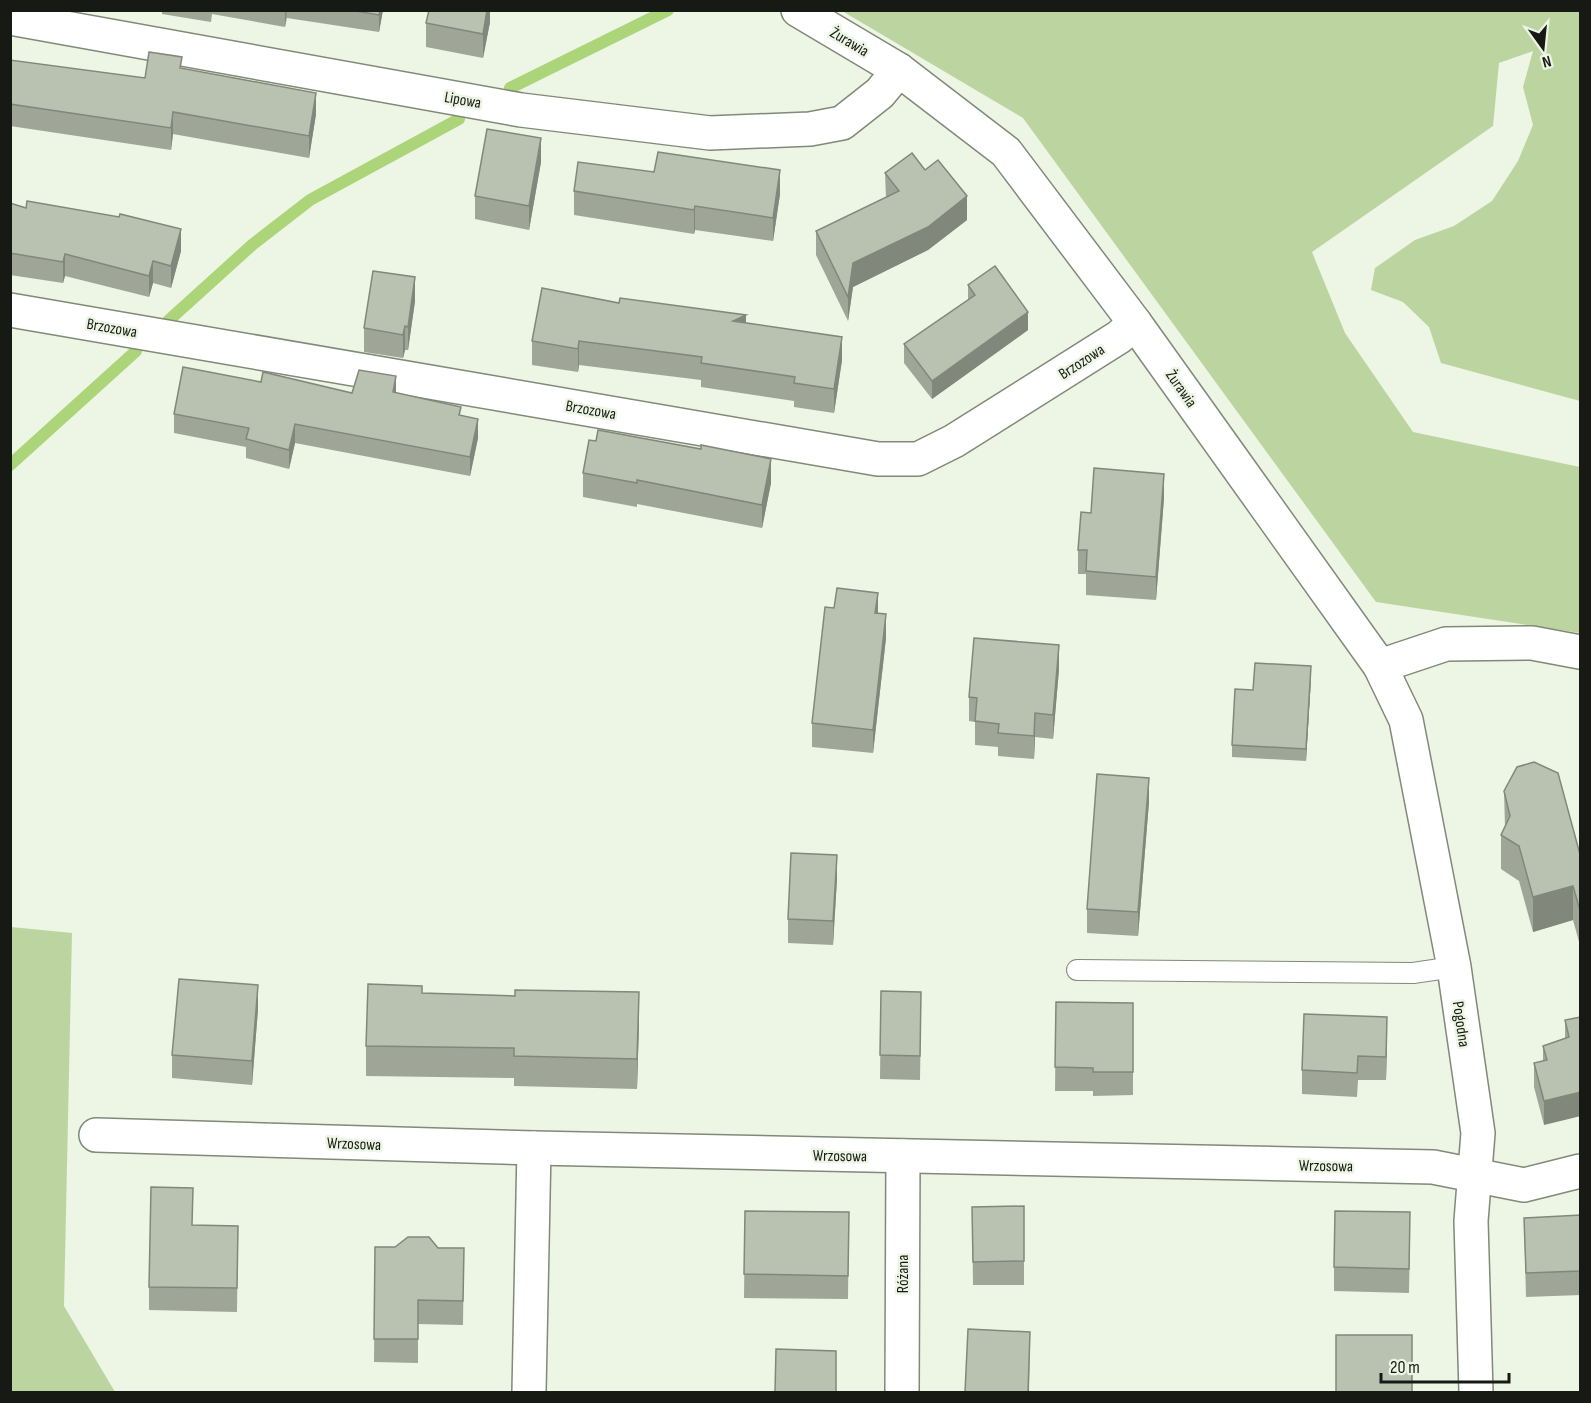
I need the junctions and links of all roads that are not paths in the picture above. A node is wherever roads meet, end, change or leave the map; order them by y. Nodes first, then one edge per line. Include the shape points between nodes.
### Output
1 (798, 10) edge
2 (10, 18) edge
3 (899, 70) junction
4 (10, 310) edge
5 (1135, 323) junction
6 (1581, 652) edge
7 (1380, 666) junction
8 (1454, 967) junction
9 (1077, 970) dead end
10 (96, 1135) dead end
11 (534, 1148) junction
12 (903, 1156) junction
13 (1581, 1171) edge
14 (1476, 1176) junction
15 (529, 1392) edge
16 (902, 1392) edge
17 (1476, 1392) edge

1 - 3 street, Żurawia
2 - 3 street, Lipowa via 521,110 710,133 810,129 842,123 880,93
3 - 5 street, Żurawia via 1006,152
4 - 5 street, Brzozowa via 879,459 918,459 954,441 1110,343
5 - 7 street, Żurawia
6 - 7 street via 1532,644 1446,644
7 - 8 street, Pogodna via 1406,720
8 - 9 lane via 1413,973
8 - 14 street, Pogodna via 1478,1133
10 - 11 street, Wrzosowa
11 - 12 street, Wrzosowa
11 - 15 street
12 - 14 street, Wrzosowa via 1433,1167
12 - 16 street, Różana
13 - 14 street, Wrzosowa via 1524,1185
14 - 17 street, Pogodna via 1471,1221

